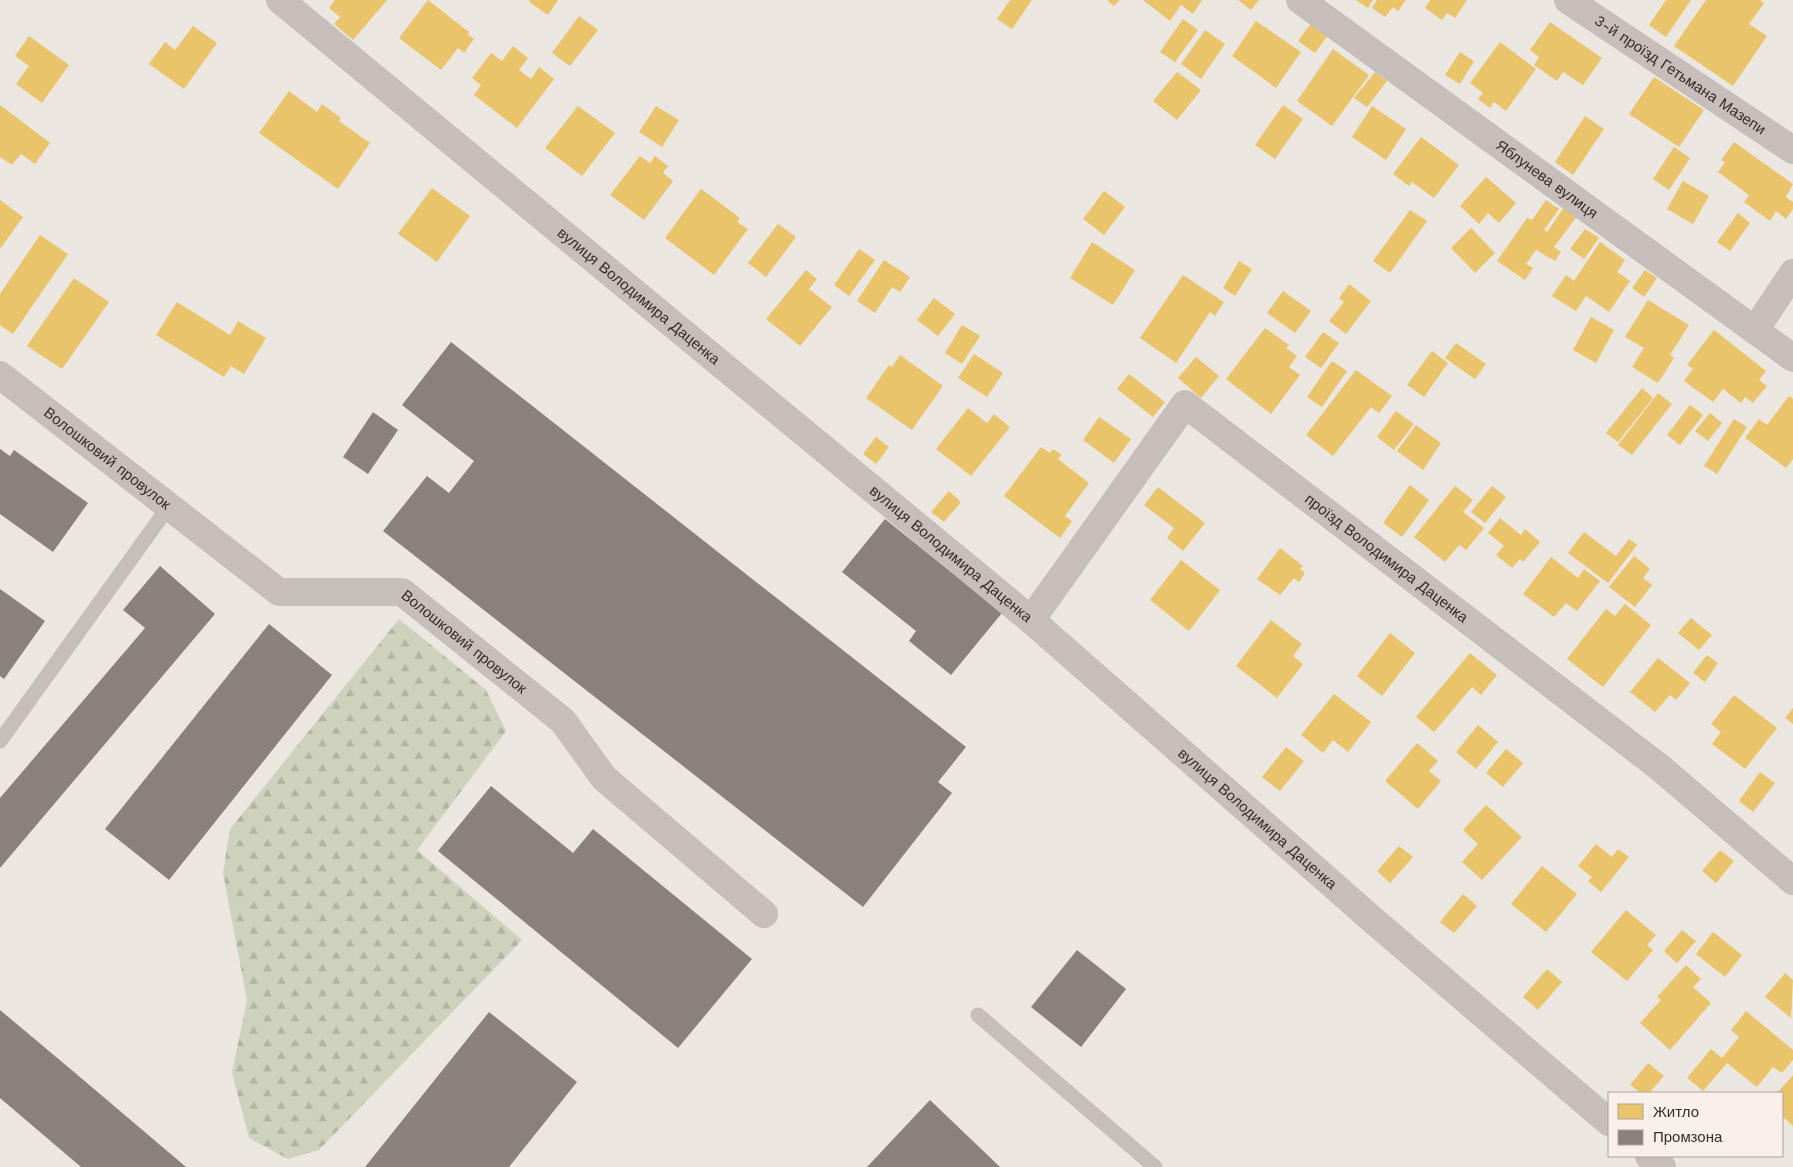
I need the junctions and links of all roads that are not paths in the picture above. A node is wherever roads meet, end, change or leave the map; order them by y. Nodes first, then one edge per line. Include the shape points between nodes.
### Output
1 (280, 0) edge
2 (1300, 0) edge
3 (1568, 0) edge
4 (1793, 150) edge
5 (1793, 273) edge
6 (1755, 330) junction
7 (1793, 358) edge
8 (0, 375) edge
9 (169, 506) junction
10 (1031, 620) junction
11 (0, 741) edge
12 (1793, 881) edge
13 (764, 914) dead end
14 (978, 1015) dead end
15 (1608, 1121) edge
16 (1650, 1157) edge
17 (1155, 1167) edge
18 (1662, 1167) edge

1 - 10 street, вулиця Володимира Даценка
2 - 6 street, Яблунева вулиця
3 - 4 street, 3-й проїзд Гетьмана Мазепи
5 - 6 street
6 - 7 street, Яблунева вулиця
8 - 9 street, Волошковий провулок
9 - 11 lane
9 - 13 street, Волошковий провулок via 279,592 402,592 563,721 604,778
10 - 12 street, проїзд Володимира Даценка via 1185,404 1658,766
10 - 15 street, вулиця Володимира Даценка
14 - 17 lane
16 - 18 street

